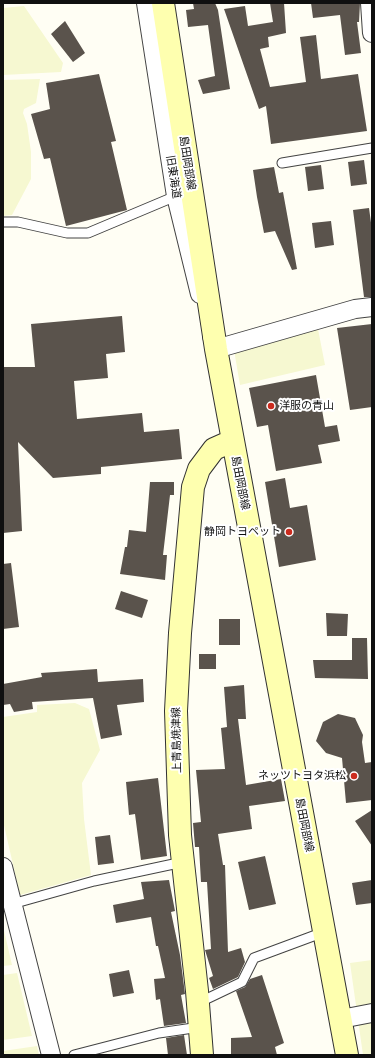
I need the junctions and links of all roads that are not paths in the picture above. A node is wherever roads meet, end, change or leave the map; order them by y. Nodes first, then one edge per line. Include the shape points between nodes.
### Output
1 (146, 3) edge
2 (163, 3) edge
3 (370, 3) edge
4 (372, 33) edge
5 (372, 148) edge
6 (282, 163) dead end
7 (176, 196) junction
8 (3, 222) edge
9 (372, 307) edge
10 (216, 348) junction
11 (232, 441) junction
12 (183, 862) junction
13 (3, 867) edge
14 (12, 904) junction
15 (324, 932) junction
16 (198, 1004) junction
17 (372, 1013) edge
18 (341, 1019) junction
19 (200, 1027) junction
20 (51, 1055) edge
21 (74, 1055) edge
22 (202, 1055) edge
23 (347, 1055) edge

1 - 7 street, 旧東海道
2 - 10 main road, 島田岡部線
3 - 4 street
5 - 6 lane
7 - 8 lane via 88,233 67,233 18,222
7 - 10 street, 旧東海道 via 192,268
9 - 10 street via 355,309
10 - 11 main road, 島田岡部線
11 - 12 main road, 上青島焼津線 via 214,449 199,469 193,487 176,711 177,776
11 - 15 main road, 島田岡部線
12 - 14 lane via 94,881
12 - 16 main road, 上青島焼津線
13 - 14 street
14 - 20 street
15 - 16 lane via 254,958 242,982
15 - 18 main road, 島田岡部線
16 - 19 main road, 上青島焼津線
17 - 18 street
18 - 23 main road, 島田岡部線
19 - 21 lane via 159,1034
19 - 22 main road, 上青島焼津線

